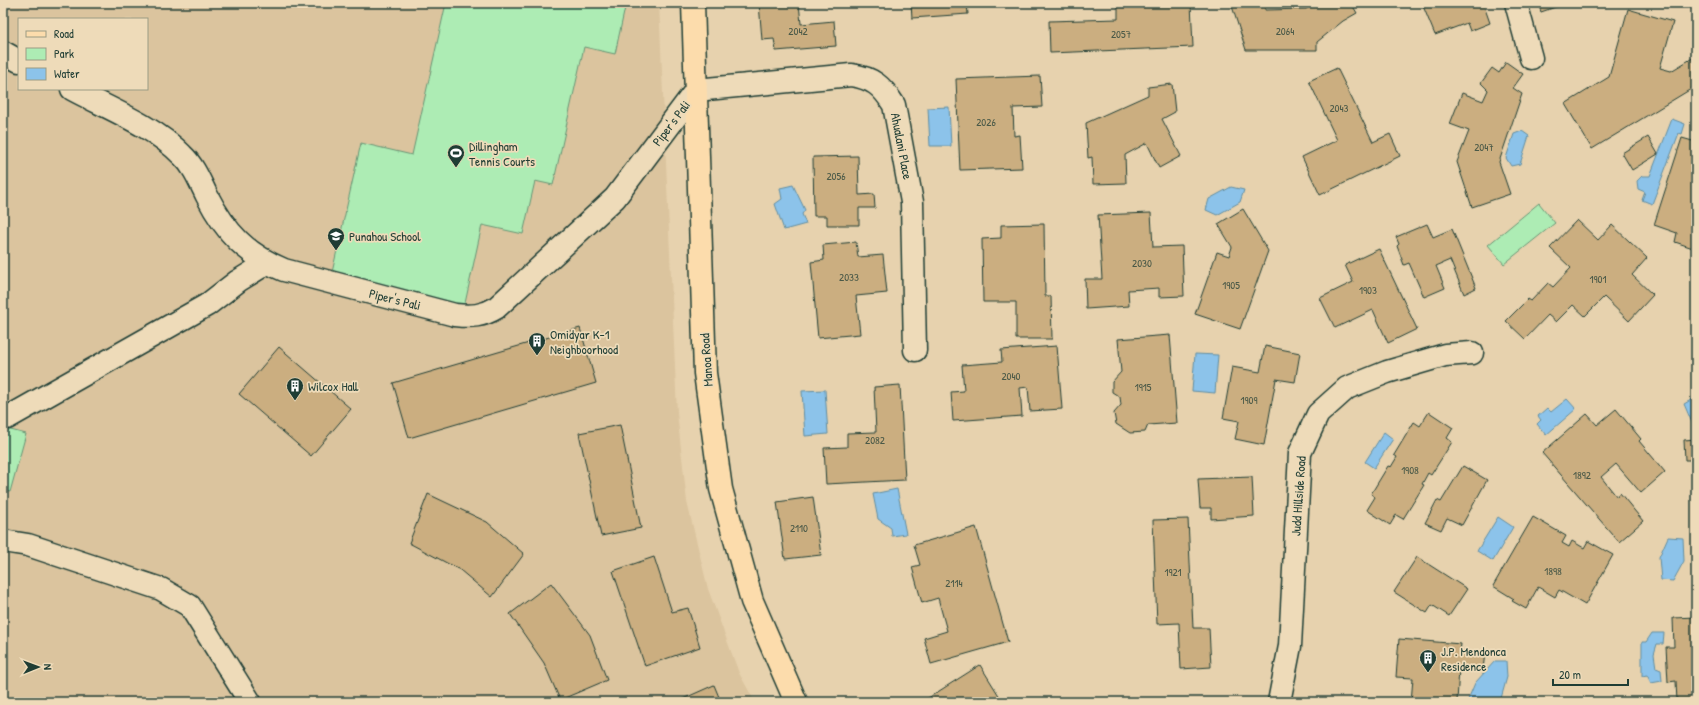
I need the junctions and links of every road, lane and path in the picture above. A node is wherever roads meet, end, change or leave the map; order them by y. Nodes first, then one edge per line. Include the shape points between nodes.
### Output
1 (693, 3) edge
2 (1516, 3) edge
3 (3, 52) edge
4 (1531, 58) dead end
5 (18, 60) edge
6 (74, 90) edge
7 (696, 90) junction
8 (267, 263) junction
9 (915, 350) dead end
10 (1472, 353) dead end
11 (3, 417) edge
12 (3, 541) edge
13 (250, 702) edge
14 (796, 702) edge
15 (1279, 702) edge

1 - 7 main road, Manoa Road
2 - 4 street
3 - 5 street
6 - 8 street, Piper's Pali via 145,128 174,147 188,161 225,228 237,241
7 - 8 street, Piper's Pali via 615,198 496,308 484,314 455,315 284,270
7 - 9 street, Ahualani Place via 851,75 865,77 877,83 886,93 894,104 912,202
7 - 14 main road, Manoa Road via 705,374 721,489 752,601
8 - 11 street via 207,305 7,418
10 - 15 street, Judd Hillside Road via 1445,355 1393,370 1347,388 1318,414 1300,453 1290,646
12 - 13 street via 28,545 160,589 190,606

